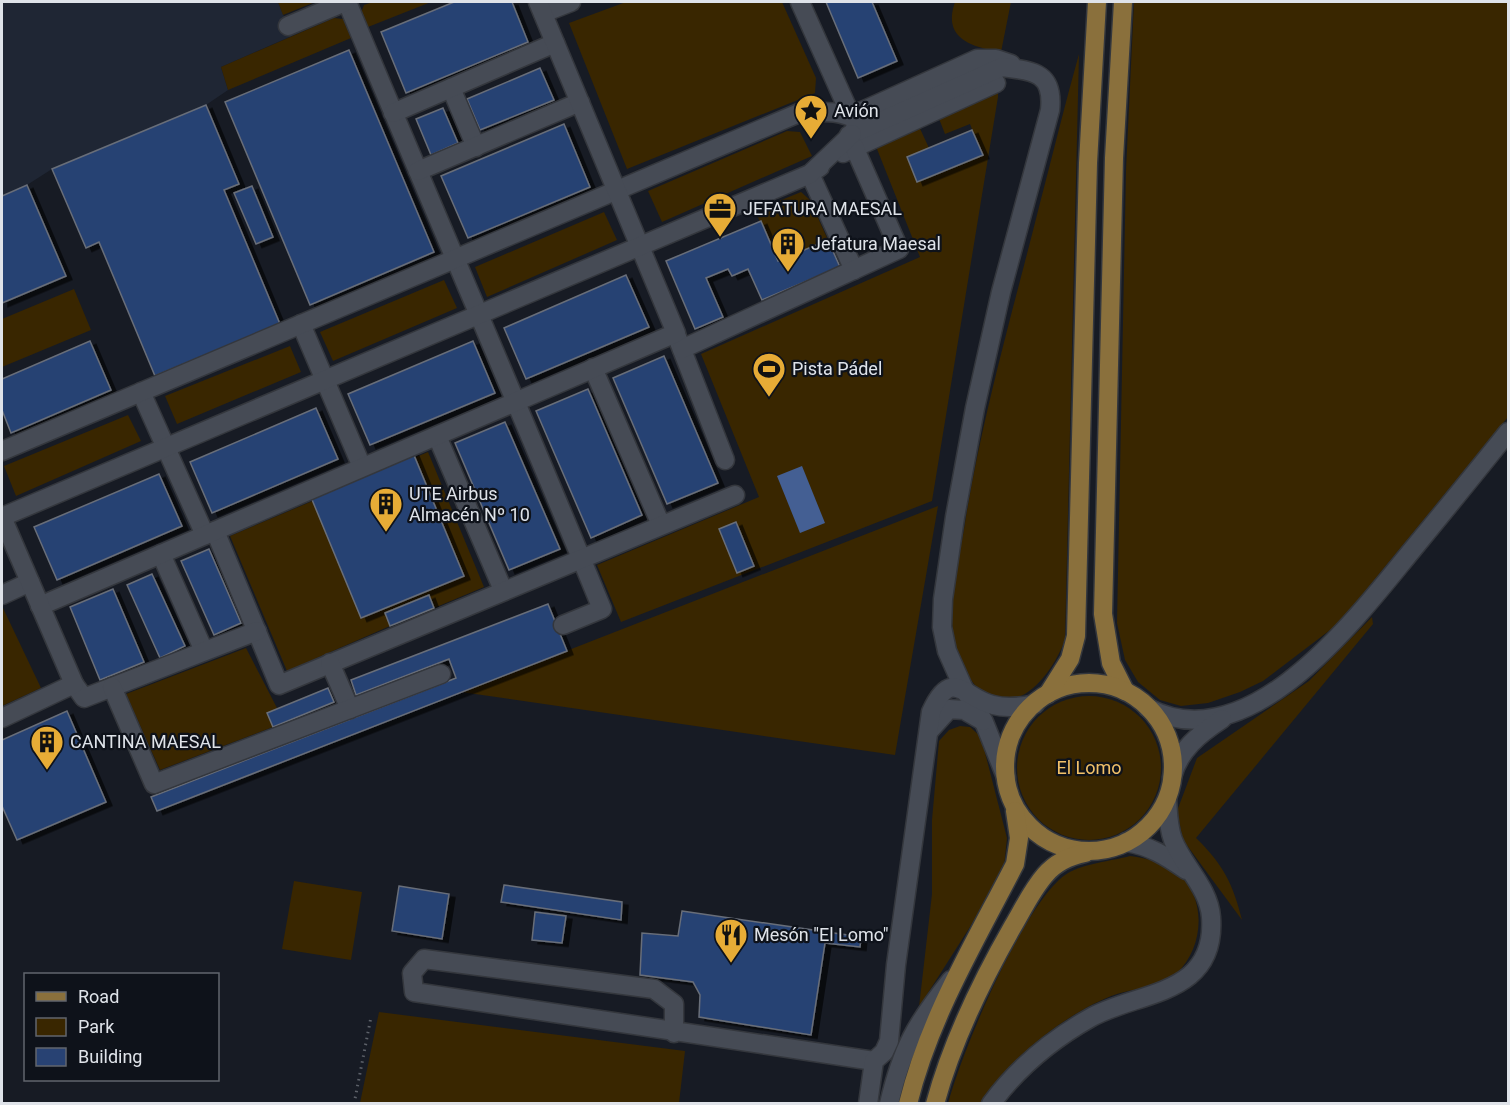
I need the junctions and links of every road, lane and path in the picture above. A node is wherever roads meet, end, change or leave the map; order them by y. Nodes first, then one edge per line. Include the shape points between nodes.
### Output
1 (346, 2) edge
2 (571, 2) edge
3 (800, 2) edge
4 (1097, 2) edge
5 (1123, 2) edge
6 (540, 7) edge
7 (288, 26) dead end
8 (555, 43) junction
9 (1028, 70) junction
10 (451, 88) junction
11 (580, 102) junction
12 (393, 113) junction
13 (848, 128) junction
14 (476, 147) junction
15 (418, 171) junction
16 (810, 174) junction
17 (616, 190) junction
18 (641, 246) junction
19 (454, 259) junction
20 (854, 270) junction
21 (479, 314) junction
22 (300, 324) junction
23 (679, 341) junction
24 (593, 368) junction
25 (323, 380) junction
26 (141, 392) junction
27 (517, 401) junction
28 (1509, 432) edge
29 (437, 436) junction
30 (165, 447) junction
31 (2, 451) edge
32 (725, 460) dead end
33 (362, 467) junction
34 (735, 495) dead end
35 (661, 525) junction
36 (210, 533) junction
37 (161, 554) junction
38 (580, 557) junction
39 (30, 582) junction
40 (503, 590) junction
41 (2, 595) edge
42 (40, 606) junction
43 (563, 625) dead end
44 (257, 631) junction
45 (204, 651) junction
46 (330, 663) junction
47 (441, 674) dead end
48 (74, 684) junction
49 (112, 687) junction
50 (963, 687) junction
51 (1125, 691) junction
52 (1041, 699) junction
53 (1148, 708) junction
54 (350, 709) junction
55 (1239, 709) junction
56 (2, 718) edge
57 (984, 722) junction
58 (927, 734) junction
59 (1006, 777) junction
60 (1172, 777) junction
61 (1009, 795) junction
62 (1167, 799) junction
63 (1126, 842) junction
64 (1094, 851) junction
65 (1191, 873) junction
66 (960, 969) junction
67 (371, 1017) dead end
68 (674, 1033) junction
69 (874, 1061) junction
70 (354, 1104) edge
71 (868, 1104) edge
72 (889, 1104) edge
73 (908, 1104) edge
74 (935, 1104) edge
75 (991, 1104) edge

1 - 7 street
1 - 12 street
2 - 6 street
3 - 13 street
4 - 52 main road via 1088,163 1076,636 1070,659
5 - 51 main road via 1113,170 1103,614 1111,663
6 - 8 street
8 - 10 street
8 - 11 street
9 - 13 street
9 - 13 street via 1002,67
9 - 13 street via 996,59 977,59
9 - 50 street via 1044,78 1052,92 1050,110 984,365 944,589 942,627 947,651
10 - 12 street
10 - 14 street
11 - 14 street
11 - 17 street
12 - 15 street
13 - 16 street
13 - 17 street via 799,113
13 - 20 street via 899,249
14 - 15 street
15 - 19 street
16 - 18 street
16 - 20 street
17 - 18 street
17 - 19 street
18 - 21 street
18 - 23 street
19 - 21 street
19 - 22 street
20 - 23 street
21 - 25 street
21 - 27 street
22 - 25 street
22 - 26 street
23 - 24 street
23 - 32 street
24 - 27 street
24 - 35 street
25 - 30 street
25 - 33 street
26 - 30 street
26 - 31 street
27 - 29 street
27 - 38 street
28 - 55 street via 1344,631 1270,695
29 - 33 street
29 - 40 street
30 - 36 street
30 - 39 street via 2,517
33 - 36 street
34 - 35 street
35 - 38 street
36 - 37 street
36 - 44 street
37 - 42 street
37 - 45 street
38 - 40 street
38 - 43 street via 602,609
39 - 41 street
39 - 42 street
40 - 46 street
42 - 48 street
44 - 45 street
44 - 46 street via 279,685
45 - 49 street
46 - 54 street
47 - 54 street
48 - 49 street via 84,698
48 - 56 street
49 - 54 street via 154,784
50 - 52 street via 992,705 1022,707
50 - 57 street
50 - 58 street via 952,688 936,701
51 - 52 main road via 1084,683
51 - 53 main road
52 - 59 main road via 1013,730 1005,759
53 - 55 street via 1165,717 1191,721 1213,719
53 - 60 main road via 1169,741
55 - 60 street via 1202,733 1180,754
57 - 58 street via 964,710 949,709
57 - 59 street
58 - 69 street via 889,1041
59 - 61 main road
60 - 62 main road
61 - 64 main road via 1036,833 1070,849
61 - 66 main road via 1019,838 1015,864
62 - 63 main road via 1153,823
62 - 65 street via 1172,837
63 - 64 main road
63 - 65 street via 1162,853
64 - 74 main road via 1062,861 1045,874 1028,900 963,1022
65 - 75 street via 1203,890 1211,916 1204,955 1190,975 1169,990 1120,1004 1072,1028 1021,1068
66 - 72 street via 918,1023 899,1063
66 - 73 main road via 918,1066
67 - 70 path
68 - 68 street via 414,992 412,973 424,959 654,989 674,1004
68 - 69 street
69 - 71 street

